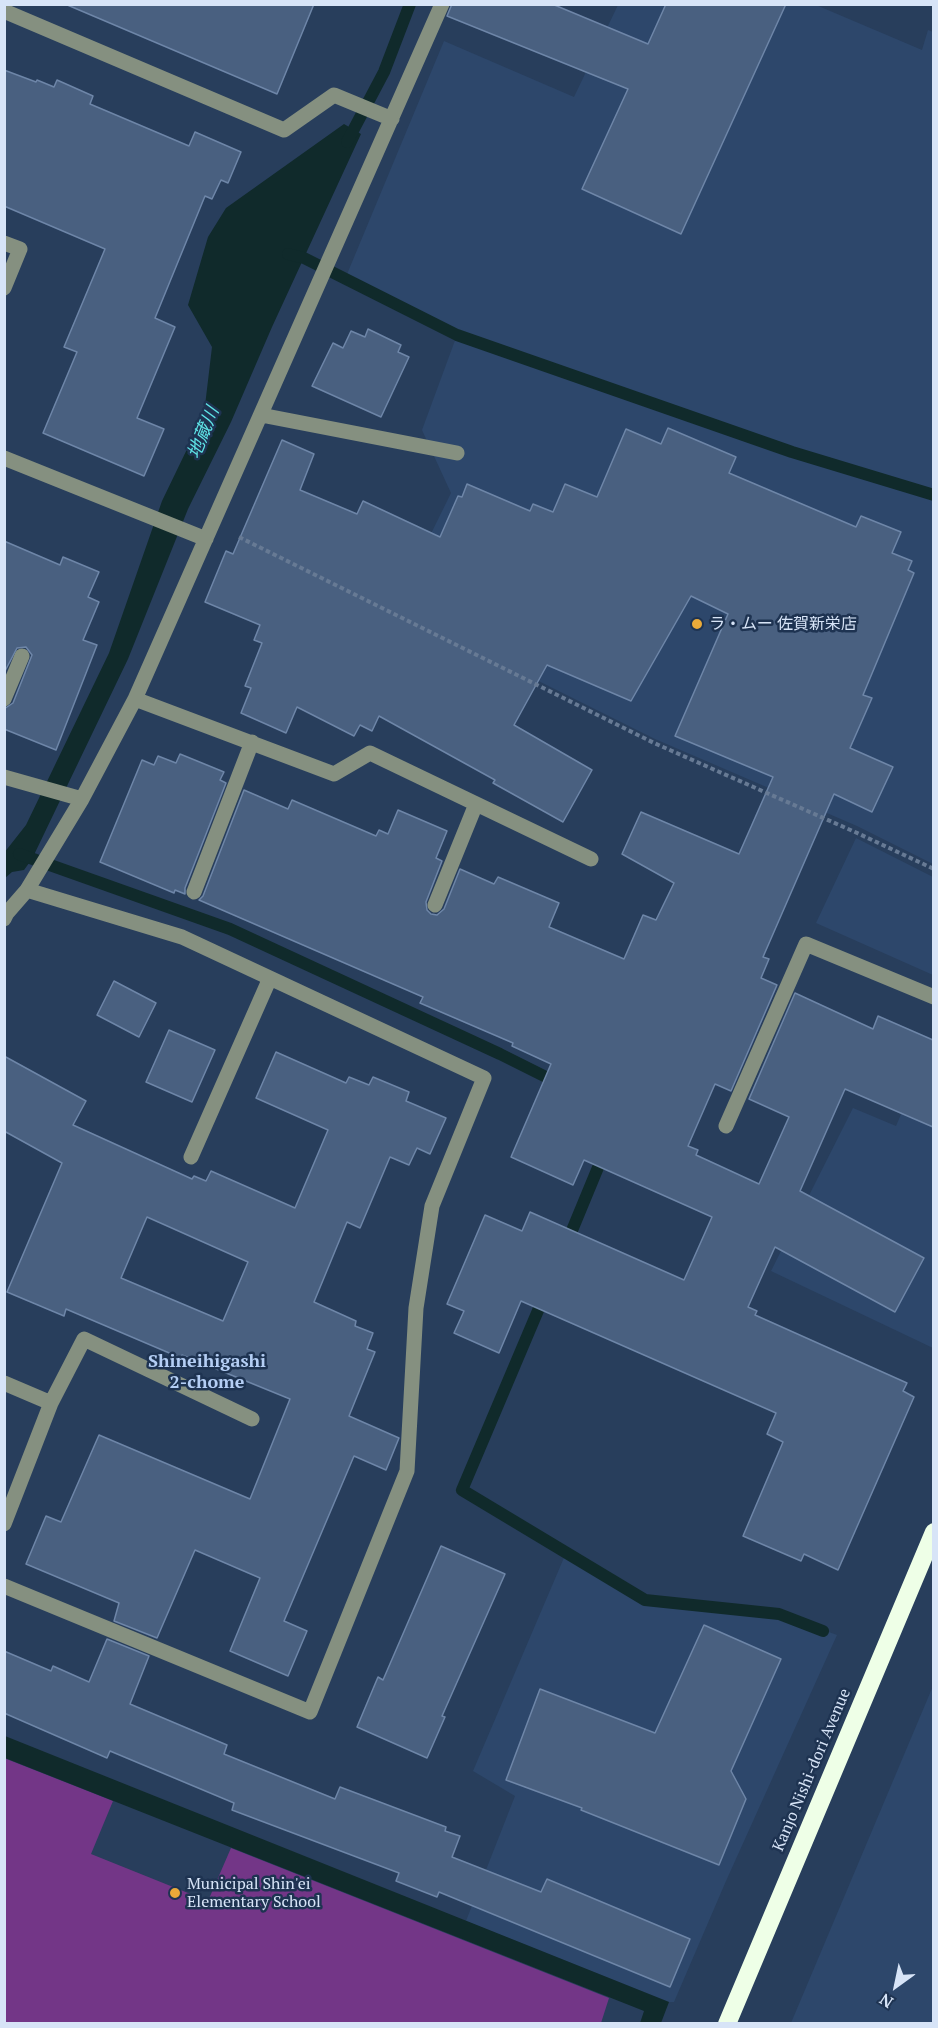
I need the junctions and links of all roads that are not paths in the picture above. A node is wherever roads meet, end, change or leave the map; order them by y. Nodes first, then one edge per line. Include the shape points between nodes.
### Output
1 (442, 4) edge
2 (4, 11) edge
3 (392, 119) junction
4 (4, 243) edge
5 (4, 288) edge
6 (261, 415) junction
7 (457, 453) dead end
8 (4, 458) edge
9 (206, 539) junction
10 (21, 656) dead end
11 (4, 699) edge
12 (135, 699) junction
13 (252, 742) junction
14 (12, 779) edge
15 (82, 799) junction
16 (476, 804) junction
17 (591, 859) dead end
18 (27, 890) junction
19 (194, 892) dead end
20 (435, 905) dead end
21 (5, 915) edge
22 (270, 978) junction
23 (933, 998) edge
24 (726, 1126) dead end
25 (191, 1156) dead end
26 (4, 1383) edge
27 (51, 1403) junction
28 (252, 1419) dead end
29 (4, 1524) edge
30 (933, 1532) edge
31 (4, 1586) edge
32 (726, 2024) edge

1 - 3 street
2 - 3 street via 284,130 334,95
3 - 6 street
4 - 5 street via 20,249
6 - 7 street
6 - 9 street
8 - 9 street
9 - 12 street
10 - 11 street
12 - 13 street
12 - 15 street
13 - 16 street via 334,774 370,753
13 - 19 street
14 - 15 street
15 - 18 street
16 - 17 street
16 - 20 street
18 - 21 street
18 - 22 street via 182,937
22 - 25 street
22 - 31 street via 484,1078 432,1206 416,1308 407,1471 310,1712
23 - 24 street via 806,944
26 - 27 street
27 - 28 street via 84,1339
27 - 29 street
30 - 32 highway, Kanjo Nishi-dori Avenue

